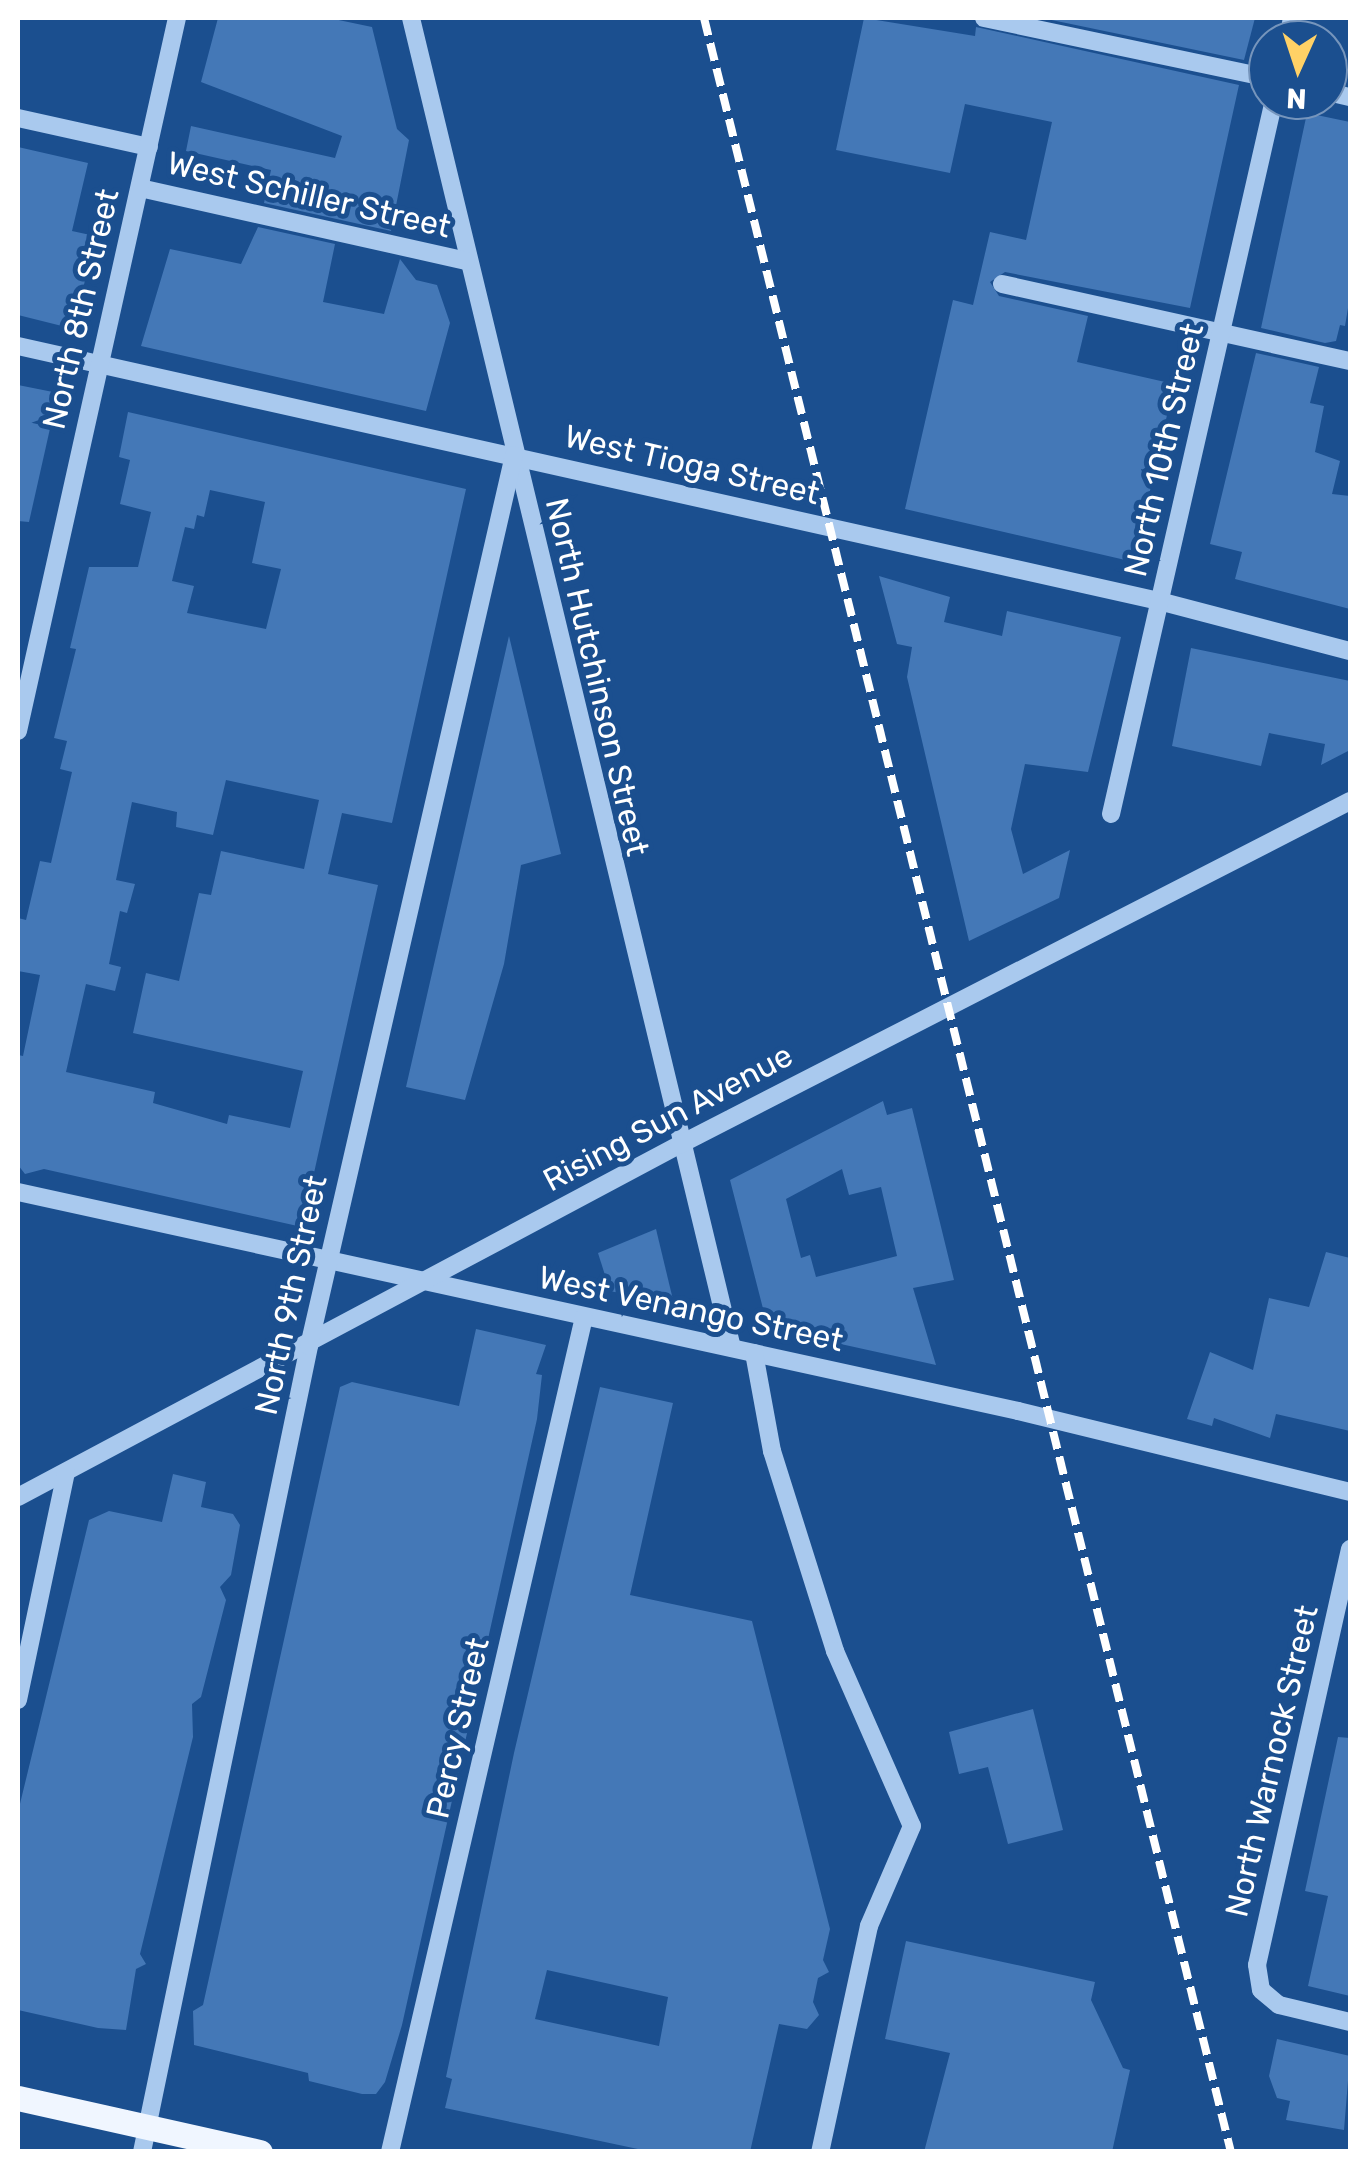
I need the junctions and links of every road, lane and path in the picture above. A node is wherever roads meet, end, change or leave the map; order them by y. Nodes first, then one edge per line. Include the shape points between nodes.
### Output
1 (178, 18) edge
2 (411, 18) edge
3 (984, 18) edge
4 (1248, 74) edge
5 (18, 118) edge
6 (1270, 120) edge
7 (149, 147) junction
8 (140, 188) junction
9 (466, 261) junction
10 (1002, 284) dead end
11 (1222, 332) junction
12 (18, 346) edge
13 (1350, 361) edge
14 (98, 363) junction
15 (514, 455) junction
16 (1159, 601) junction
17 (1350, 650) edge
18 (18, 731) edge
19 (1350, 801) edge
20 (1111, 814) dead end
21 (679, 1145) junction
22 (18, 1192) edge
23 (328, 1260) junction
24 (424, 1280) junction
25 (584, 1317) junction
26 (309, 1346) junction
27 (732, 1348) junction
28 (754, 1353) junction
29 (66, 1472) junction
30 (1350, 1492) edge
31 (18, 1498) edge
32 (1350, 1549) edge
33 (18, 1700) edge
34 (1350, 2022) edge
35 (18, 2098) edge
36 (145, 2139) edge
37 (260, 2152) edge
38 (390, 2152) edge
39 (820, 2152) edge

1 - 7 street, North 8th Street
2 - 9 street, North Hutchinson Street
3 - 4 street
5 - 7 street, West Schiller Street
6 - 11 street, North 10th Street
7 - 8 street, North 8th Street
8 - 9 street, West Schiller Street
8 - 14 street, North 8th Street
9 - 15 street, North Hutchinson Street
10 - 11 street
11 - 13 street
11 - 16 street, North 10th Street
12 - 14 street, West Tioga Street
14 - 15 street, West Tioga Street
14 - 18 street, North 8th Street
15 - 16 street, West Tioga Street
15 - 21 street, North Hutchinson Street
15 - 23 street, North 9th Street
16 - 17 street, West Tioga Street
16 - 20 street, North 10th Street
19 - 21 street, Rising Sun Avenue
21 - 24 street, Rising Sun Avenue
21 - 27 street, North Hutchinson Street
22 - 23 street, West Venango Street
23 - 24 street, West Venango Street
23 - 26 street, North 9th Street
24 - 25 street, West Venango Street
24 - 26 street, Rising Sun Avenue
25 - 27 street, West Venango Street
25 - 38 street, Percy Street
26 - 29 street, Rising Sun Avenue
26 - 36 street, North 9th Street
27 - 28 street, West Venango Street
28 - 30 street, West Venango Street
28 - 39 street via 772,1451 836,1651 912,1826 869,1926
29 - 31 street, Rising Sun Avenue
29 - 33 street
32 - 34 street, North Warnock Street via 1257,1965 1260,1986 1279,2005
35 - 36 main road
36 - 37 main road

